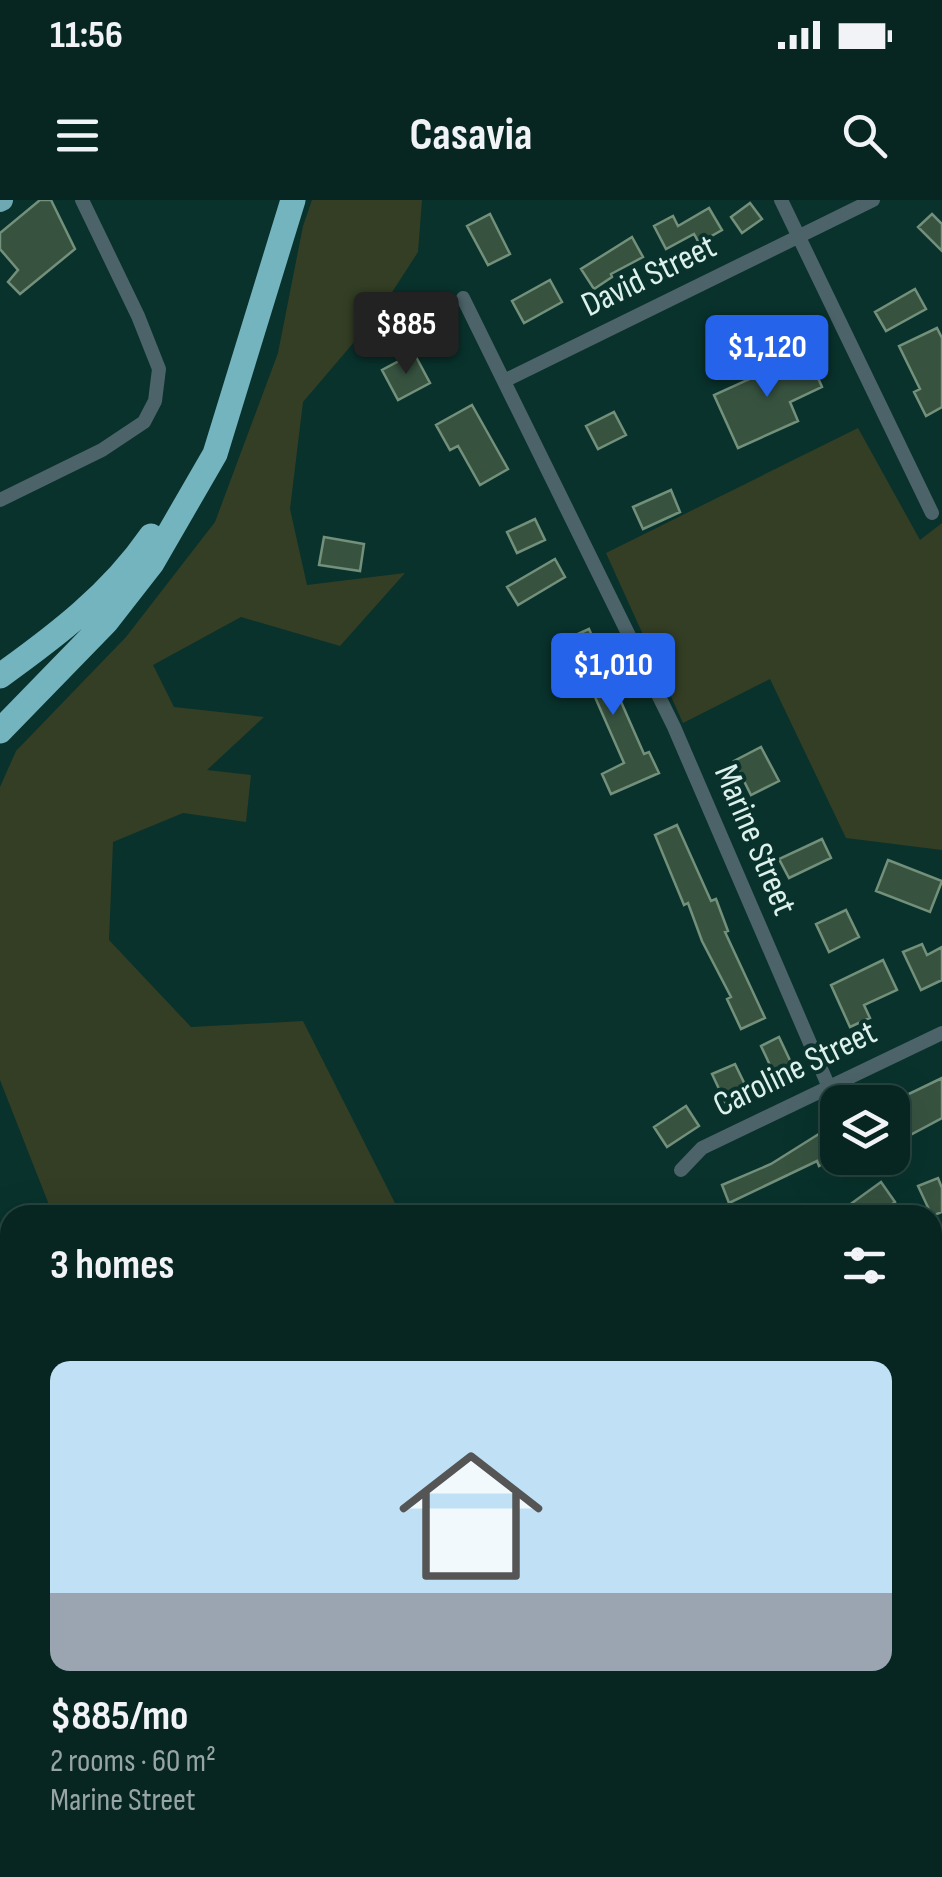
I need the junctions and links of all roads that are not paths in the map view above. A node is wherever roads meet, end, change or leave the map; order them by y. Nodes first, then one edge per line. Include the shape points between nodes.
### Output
1 (82, 200) edge
2 (781, 200) edge
3 (872, 200) edge
4 (289, 206) edge
5 (798, 236) junction
6 (463, 298) dead end
7 (254, 336) junction
8 (506, 380) junction
9 (0, 500) edge
10 (932, 513) dead end
11 (0, 676) edge
12 (0, 731) edge
13 (942, 1033) edge
14 (828, 1085) joint
15 (820, 1089) edge
16 (681, 1170) dead end

1 - 9 street via 160,369 154,402 144,422 102,450
2 - 5 street
3 - 5 street, David Street
4 - 7 highway
5 - 8 street, David Street
5 - 10 street
6 - 8 street, Marine Street
7 - 11 highway via 175,502 142,550 72,623
7 - 12 highway via 215,454 152,564
8 - 14 street, Marine Street via 674,727
13 - 14 street, Caroline Street
15 - 16 street, Caroline Street via 702,1148

